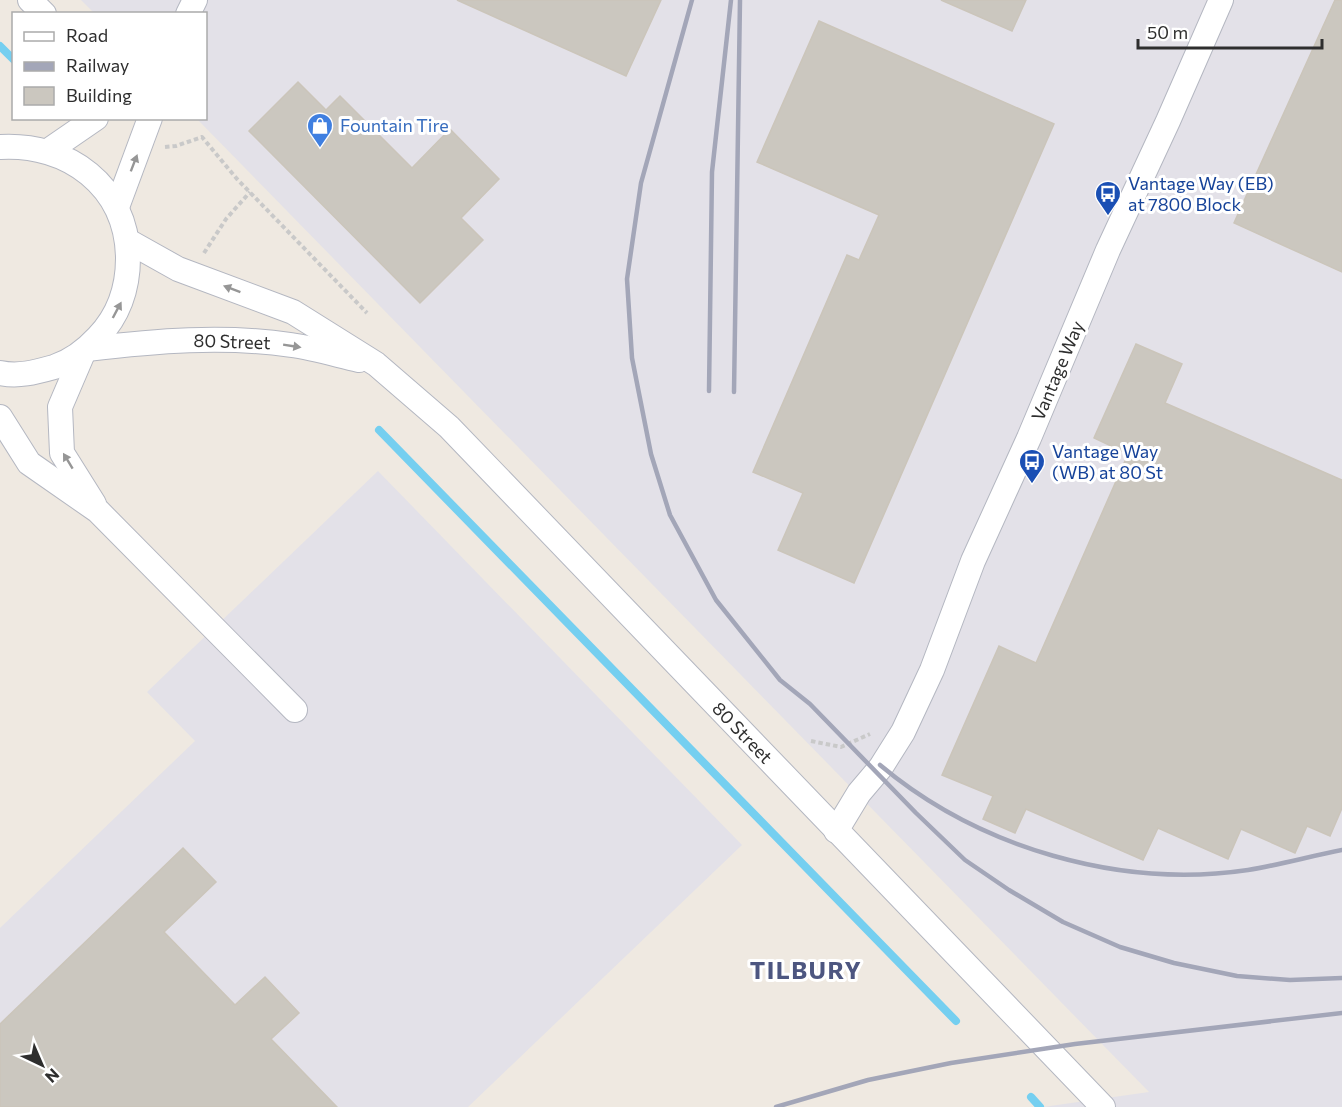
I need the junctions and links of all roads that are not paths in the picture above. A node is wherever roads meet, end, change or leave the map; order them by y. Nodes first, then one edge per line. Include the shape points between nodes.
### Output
1 (30, 0) edge
2 (1221, 0) edge
3 (42, 12) edge
4 (93, 120) edge
5 (149, 120) edge
6 (6, 143) edge
7 (48, 151) junction
8 (117, 207) junction
9 (128, 241) junction
10 (85, 350) junction
11 (376, 364) junction
12 (0, 373) edge
13 (0, 417) edge
14 (98, 511) junction
15 (296, 710) dead end
16 (836, 831) junction
17 (1102, 1107) edge

1 - 3 street
2 - 16 street, Vantage Way via 973,561 908,722
4 - 7 street
8 -> 5 street
6 - 7 street
7 - 8 street via 77,164 100,184
8 - 9 street
10 -> 9 street via 108,326 122,300 128,274
11 -> 9 street, 80 Street via 293,312 178,269
10 -> 11 street, 80 Street via 161,341 233,339 292,345
10 - 12 street via 64,363 33,373
14 -> 10 street via 62,453 60,407
11 - 16 street, 80 Street via 449,427
13 - 14 street via 29,464
14 - 15 street
16 - 17 street, 80 Street

